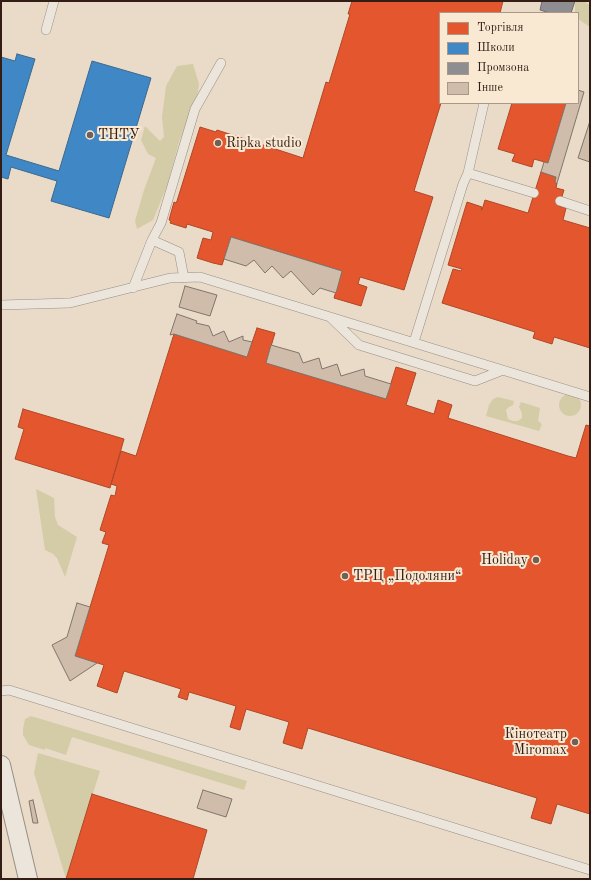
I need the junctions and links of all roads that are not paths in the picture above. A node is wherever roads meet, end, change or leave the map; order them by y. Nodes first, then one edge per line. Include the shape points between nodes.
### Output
1 (54, 1) edge
2 (46, 30) dead end
3 (221, 63) dead end
4 (484, 104) edge
5 (468, 173) junction
6 (534, 192) dead end
7 (560, 201) dead end
8 (590, 210) edge
9 (152, 240) junction
10 (184, 278) junction
11 (133, 288) junction
12 (1, 305) edge
13 (330, 317) junction
14 (414, 342) junction
15 (503, 370) junction
16 (590, 397) edge
17 (1, 691) edge
18 (1, 765) edge
19 (590, 870) edge
20 (28, 879) edge

1 - 2 lane
3 - 9 lane via 195,109 161,223
4 - 5 lane
5 - 6 lane
5 - 14 lane
7 - 8 lane
9 - 10 lane via 179,252
9 - 11 lane
10 - 11 lane via 170,278
10 - 13 lane via 200,277
11 - 12 lane via 70,303
13 - 14 lane
13 - 15 lane via 359,345 475,381
14 - 15 lane
15 - 16 lane
17 - 19 lane via 9,690
18 - 20 street

